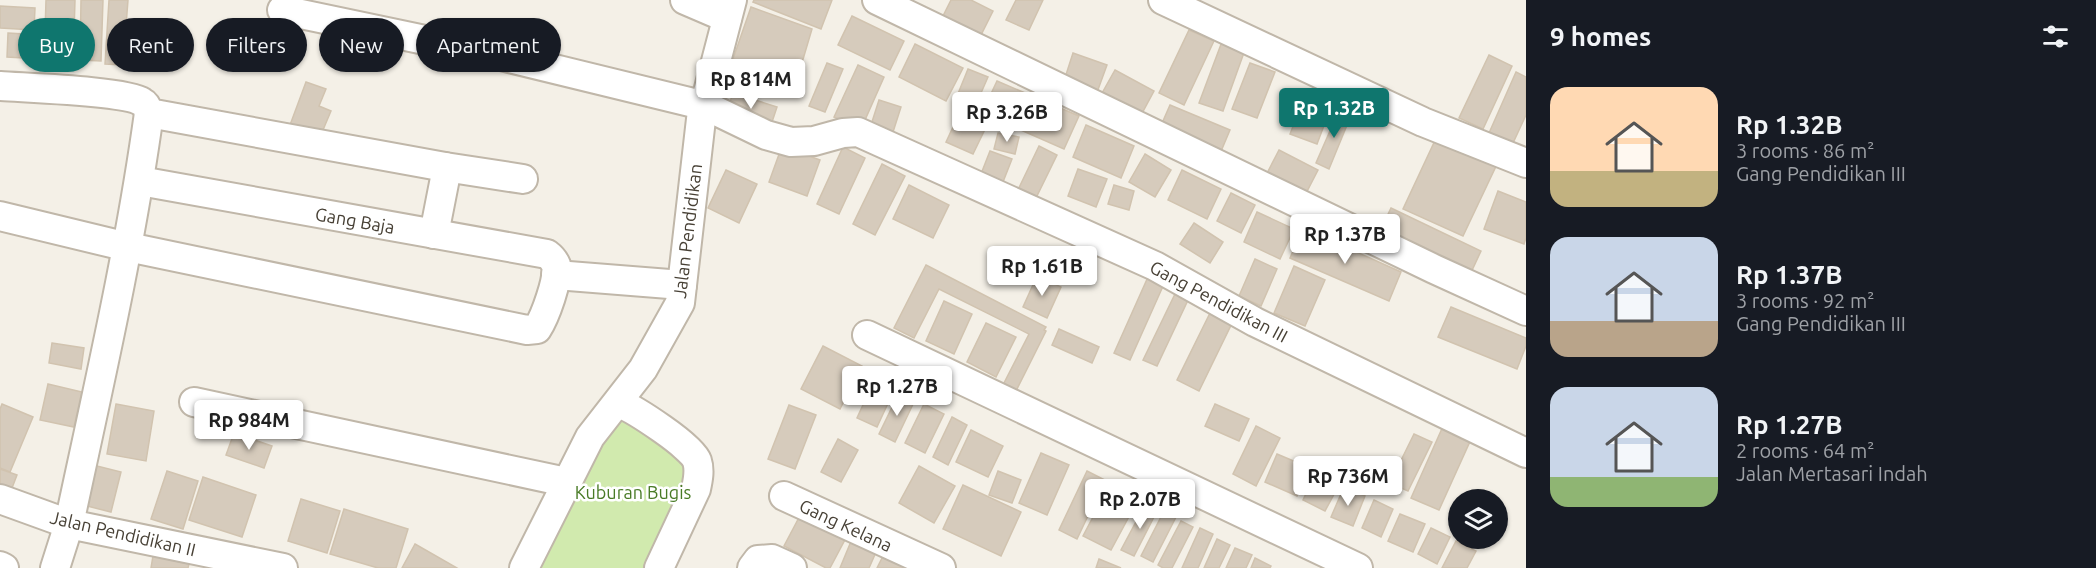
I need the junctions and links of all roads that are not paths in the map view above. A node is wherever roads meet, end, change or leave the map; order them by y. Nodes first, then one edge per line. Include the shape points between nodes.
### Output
1 (685, 0) edge
2 (877, 0) edge
3 (1164, 0) edge
4 (730, 9) edge
5 (282, 10) dead end
6 (0, 86) edge
7 (706, 106) junction
8 (149, 113) junction
9 (1526, 164) edge
10 (446, 167) junction
11 (523, 179) dead end
12 (140, 181) junction
13 (0, 216) edge
14 (434, 234) junction
15 (128, 247) junction
16 (556, 275) junction
17 (682, 285) junction
18 (1526, 311) edge
19 (867, 335) dead end
20 (194, 402) dead end
21 (619, 403) junction
22 (1526, 453) edge
23 (566, 482) junction
24 (784, 496) dead end
25 (0, 499) edge
26 (69, 524) junction
27 (55, 568) edge
28 (283, 568) edge
29 (524, 568) edge
30 (659, 568) edge
31 (752, 568) edge
32 (792, 568) edge
33 (941, 568) edge
34 (1358, 568) edge

1 - 4 street
2 - 18 street
3 - 9 street via 1423,122
4 - 7 street, Jalan Pendidikan
5 - 7 street, Gang Pendidikan III via 501,56
6 - 8 street via 122,96 142,101
7 - 17 street, Jalan Pendidikan via 701,119
7 - 22 street, Gang Pendidikan III via 766,135 791,142 858,132 872,137 1155,266 1255,322
8 - 10 street
8 - 12 street
10 - 11 street
10 - 14 street
12 - 14 street, Gang Baja
12 - 15 street
13 - 15 street
14 - 16 street, Gang Baja via 547,255 553,259
15 - 16 street via 527,330 537,329 543,320
15 - 26 street
16 - 17 street
17 - 21 street, Jalan Pendidikan via 680,303
19 - 34 street
20 - 23 street
21 - 23 street, Jalan Pendidikan via 590,437
21 - 30 street via 632,408 696,459 696,489
23 - 29 street, Jalan Pendidikan
24 - 33 street, Gang Kelana
25 - 26 street, Jalan Pendidikan II
26 - 27 street
26 - 28 street, Jalan Pendidikan II
31 - 32 street via 758,560 772,559

